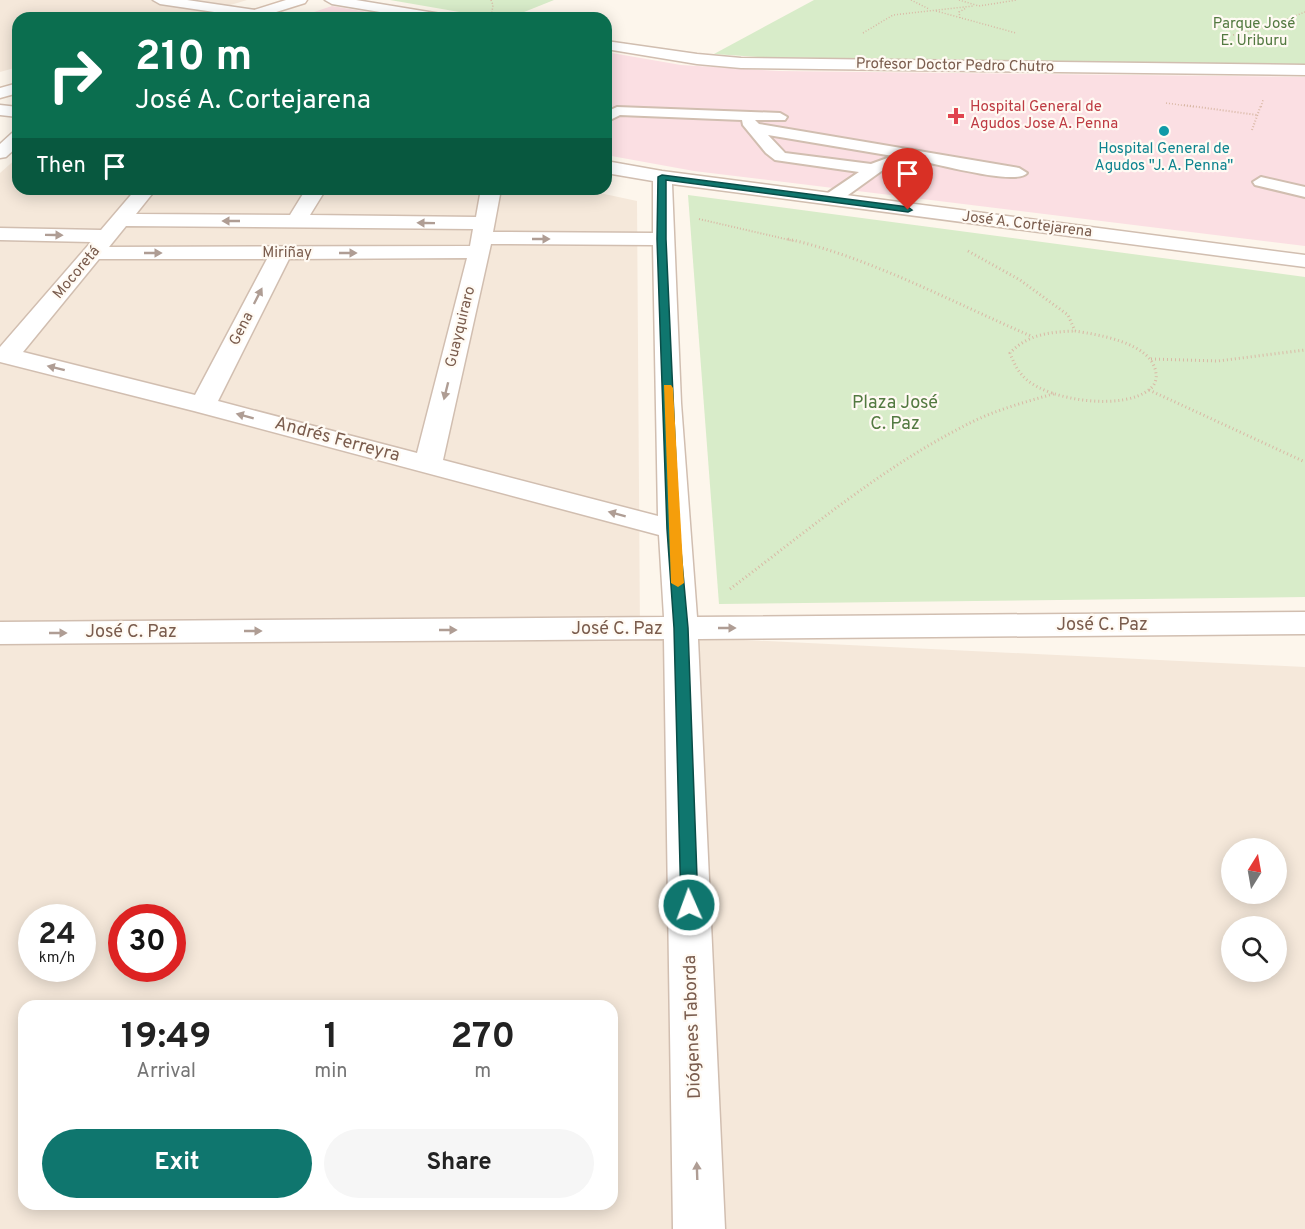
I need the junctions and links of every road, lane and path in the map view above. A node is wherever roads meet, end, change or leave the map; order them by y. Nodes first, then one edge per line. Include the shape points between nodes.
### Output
1 (160, 0) edge
2 (300, 0) edge
3 (332, 0) edge
4 (911, 0) edge
5 (959, 0) edge
6 (1017, 0) edge
7 (973, 6) junction
8 (933, 10) junction
9 (227, 12) edge
10 (262, 12) edge
11 (405, 12) edge
12 (960, 18) junction
13 (1017, 33) dead end
14 (612, 46) edge
15 (1305, 70) edge
16 (612, 114) edge
17 (734, 114) junction
18 (785, 117) dead end
19 (755, 128) junction
20 (12, 142) edge
21 (0, 153) edge
22 (612, 168) edge
23 (976, 168) junction
24 (876, 169) junction
25 (1019, 173) dead end
26 (662, 177) junction
27 (1261, 182) dead end
28 (1305, 192) edge
29 (141, 195) edge
30 (312, 195) edge
31 (489, 195) edge
32 (831, 200) junction
33 (867, 204) junction
34 (662, 210) junction
35 (928, 212) junction
36 (297, 221) junction
37 (0, 234) edge
38 (107, 236) junction
39 (482, 238) junction
40 (662, 239) junction
41 (281, 253) junction
42 (1305, 261) edge
43 (1074, 332) junction
44 (1031, 336) junction
45 (1305, 350) edge
46 (4, 355) edge
47 (1151, 359) junction
48 (1149, 390) junction
49 (1056, 393) junction
50 (203, 405) junction
51 (1305, 462) edge
52 (428, 465) junction
53 (673, 529) junction
54 (1305, 623) edge
55 (681, 628) junction
56 (0, 633) edge
57 (699, 1229) edge

1 - 9 street
2 - 10 street
3 - 11 street
4 - 8 path
5 - 7 path
6 - 7 path
7 - 8 path
7 - 12 path via 958,12
8 - 12 path
12 - 13 path
14 - 15 street, Profesor Doctor Pedro Chutro via 741,63
16 - 17 lane via 617,111
17 - 18 lane
17 - 19 lane
19 - 23 lane
19 - 24 lane via 773,153 781,157
20 - 21 street
22 - 26 street, José A. Cortejarena
23 - 24 lane via 905,160 890,161
23 - 25 lane
24 - 32 lane
24 - 33 lane
26 - 32 street, José A. Cortejarena
26 - 34 street, Diógenes Taborda
27 - 28 lane
29 - 38 street, Mocoretá
30 - 36 street
31 - 39 street, Guayquiraro
32 - 33 street, José A. Cortejarena
33 - 35 street, José A. Cortejarena
34 - 40 street, Diógenes Taborda
34 - 44 path via 805,243 882,271
35 - 42 street, José A. Cortejarena
35 - 43 path via 933,223 956,243 1020,280 1068,315
36 -> 38 street, Miriñay
39 -> 36 street, Miriñay
37 -> 38 street, Miriñay
38 -> 41 street, Miriñay
38 - 46 street, Mocoretá
39 -> 40 street, Miriñay
41 -> 39 street, Miriñay
39 -> 52 street, Guayquiraro
40 - 53 street, Diógenes Taborda
50 -> 41 street, Gena
43 - 44 path
43 - 47 path via 1119,340
44 - 49 path via 1017,343 1010,353 1011,364 1038,387
45 - 47 path via 1218,361
50 -> 46 street, Andrés Ferreyra
47 - 48 path via 1158,370 1157,381
48 - 49 path via 1113,400 1087,400
48 - 51 path
49 - 55 path via 967,424 925,448 878,478
52 -> 50 street, Andrés Ferreyra
53 -> 52 street, Andrés Ferreyra
53 - 55 street, Diógenes Taborda
55 -> 54 street, José C. Paz
56 -> 55 street, José C. Paz
57 -> 55 street, Diógenes Taborda

